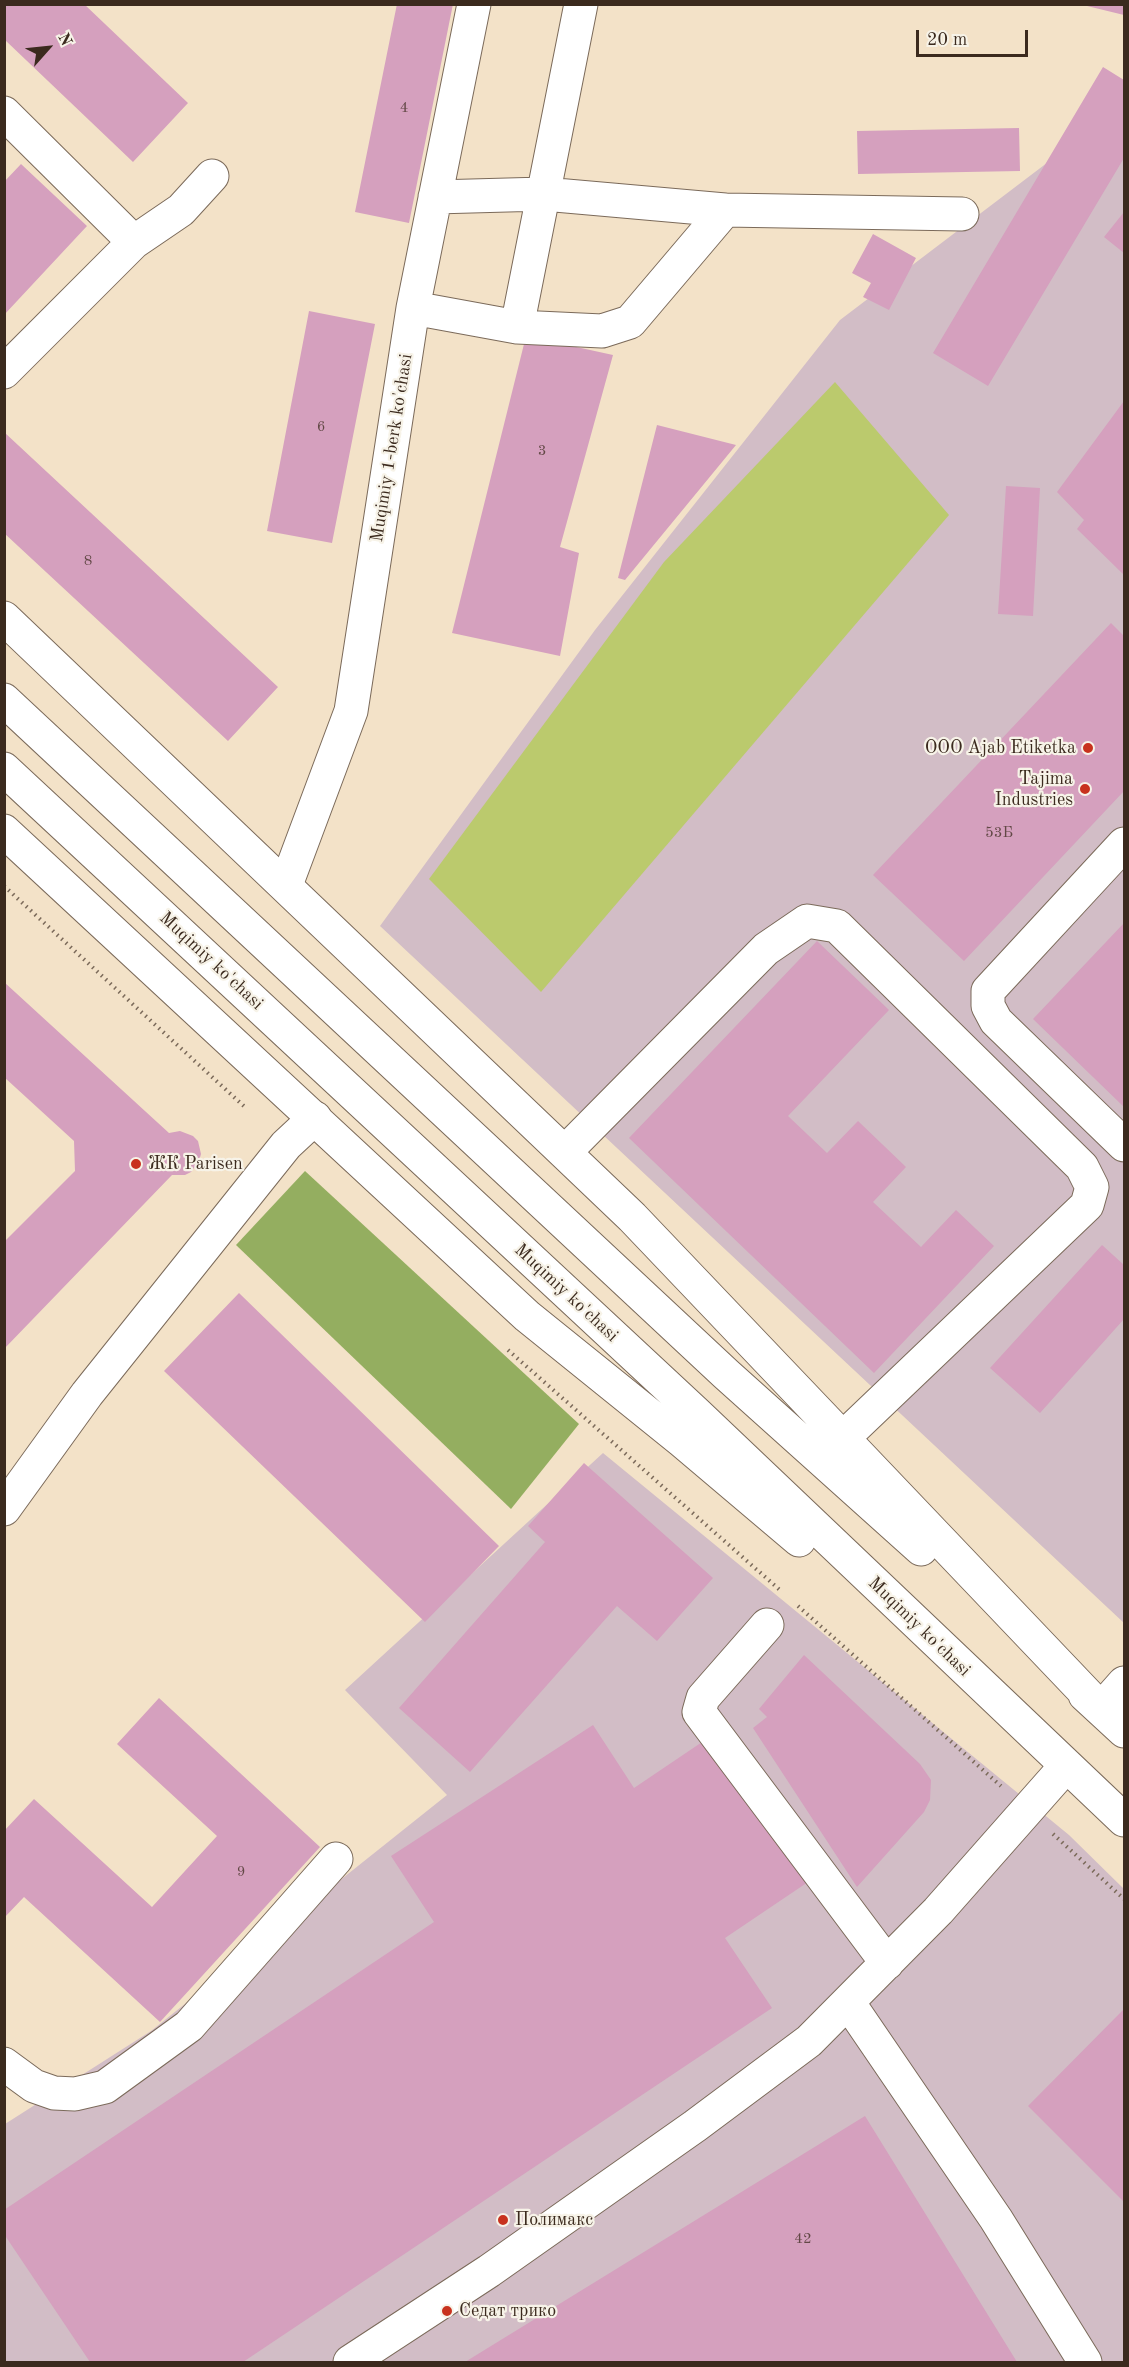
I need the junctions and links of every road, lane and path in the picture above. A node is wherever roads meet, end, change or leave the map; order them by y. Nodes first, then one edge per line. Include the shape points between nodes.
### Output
1 (474, 4) edge
2 (580, 4) edge
3 (4, 113) edge
4 (212, 176) dead end
5 (544, 194) junction
6 (435, 197) junction
7 (725, 210) junction
8 (962, 214) dead end
9 (134, 242) junction
10 (413, 308) junction
11 (518, 327) junction
12 (4, 372) edge
13 (4, 618) edge
14 (4, 700) edge
15 (4, 769) edge
16 (4, 831) edge
17 (1125, 844) edge
18 (286, 885) junction
19 (315, 1118) junction
20 (1125, 1144) edge
21 (565, 1152) junction
22 (843, 1438) junction
23 (9, 1493) edge
24 (766, 1625) dead end
25 (1125, 1683) edge
26 (1101, 1709) junction
27 (1125, 1731) edge
28 (1066, 1766) junction
29 (1125, 1820) edge
30 (336, 1858) dead end
31 (887, 1963) junction
32 (848, 2002) junction
33 (4, 2064) edge
34 (350, 2362) edge
35 (1085, 2362) edge

1 - 6 main road, Muqimiy 1-berk ko'chasi
2 - 5 main road
3 - 9 main road
4 - 9 main road via 181,210
5 - 6 main road
5 - 7 main road
5 - 11 main road
6 - 10 main road, Muqimiy 1-berk ko'chasi
7 - 8 main road
7 - 11 main road via 630,322 602,331
9 - 12 main road
10 - 11 main road
10 - 18 main road, Muqimiy 1-berk ko'chasi via 351,711
13 - 18 main road
14 - 26 main road via 726,1374
15 - 28 main road, Muqimiy ko'chasi via 697,1414
16 - 19 main road
17 - 20 main road via 988,991 988,1006 996,1021
18 - 21 main road
19 - 23 main road via 286,1145
19 - 28 main road via 527,1316 682,1441
21 - 22 main road
21 - 22 main road via 766,949 807,921 837,926 1082,1167 1092,1187 1087,1205
22 - 26 main road
24 - 31 main road via 702,1698 699,1712
25 - 26 main road
26 - 27 main road
28 - 29 main road, Muqimiy ko'chasi
28 - 31 main road
30 - 33 main road via 189,2026 105,2087 75,2094 54,2093 34,2086
31 - 32 main road
32 - 34 main road via 809,2041 694,2126 489,2271
32 - 35 main road via 996,2219

